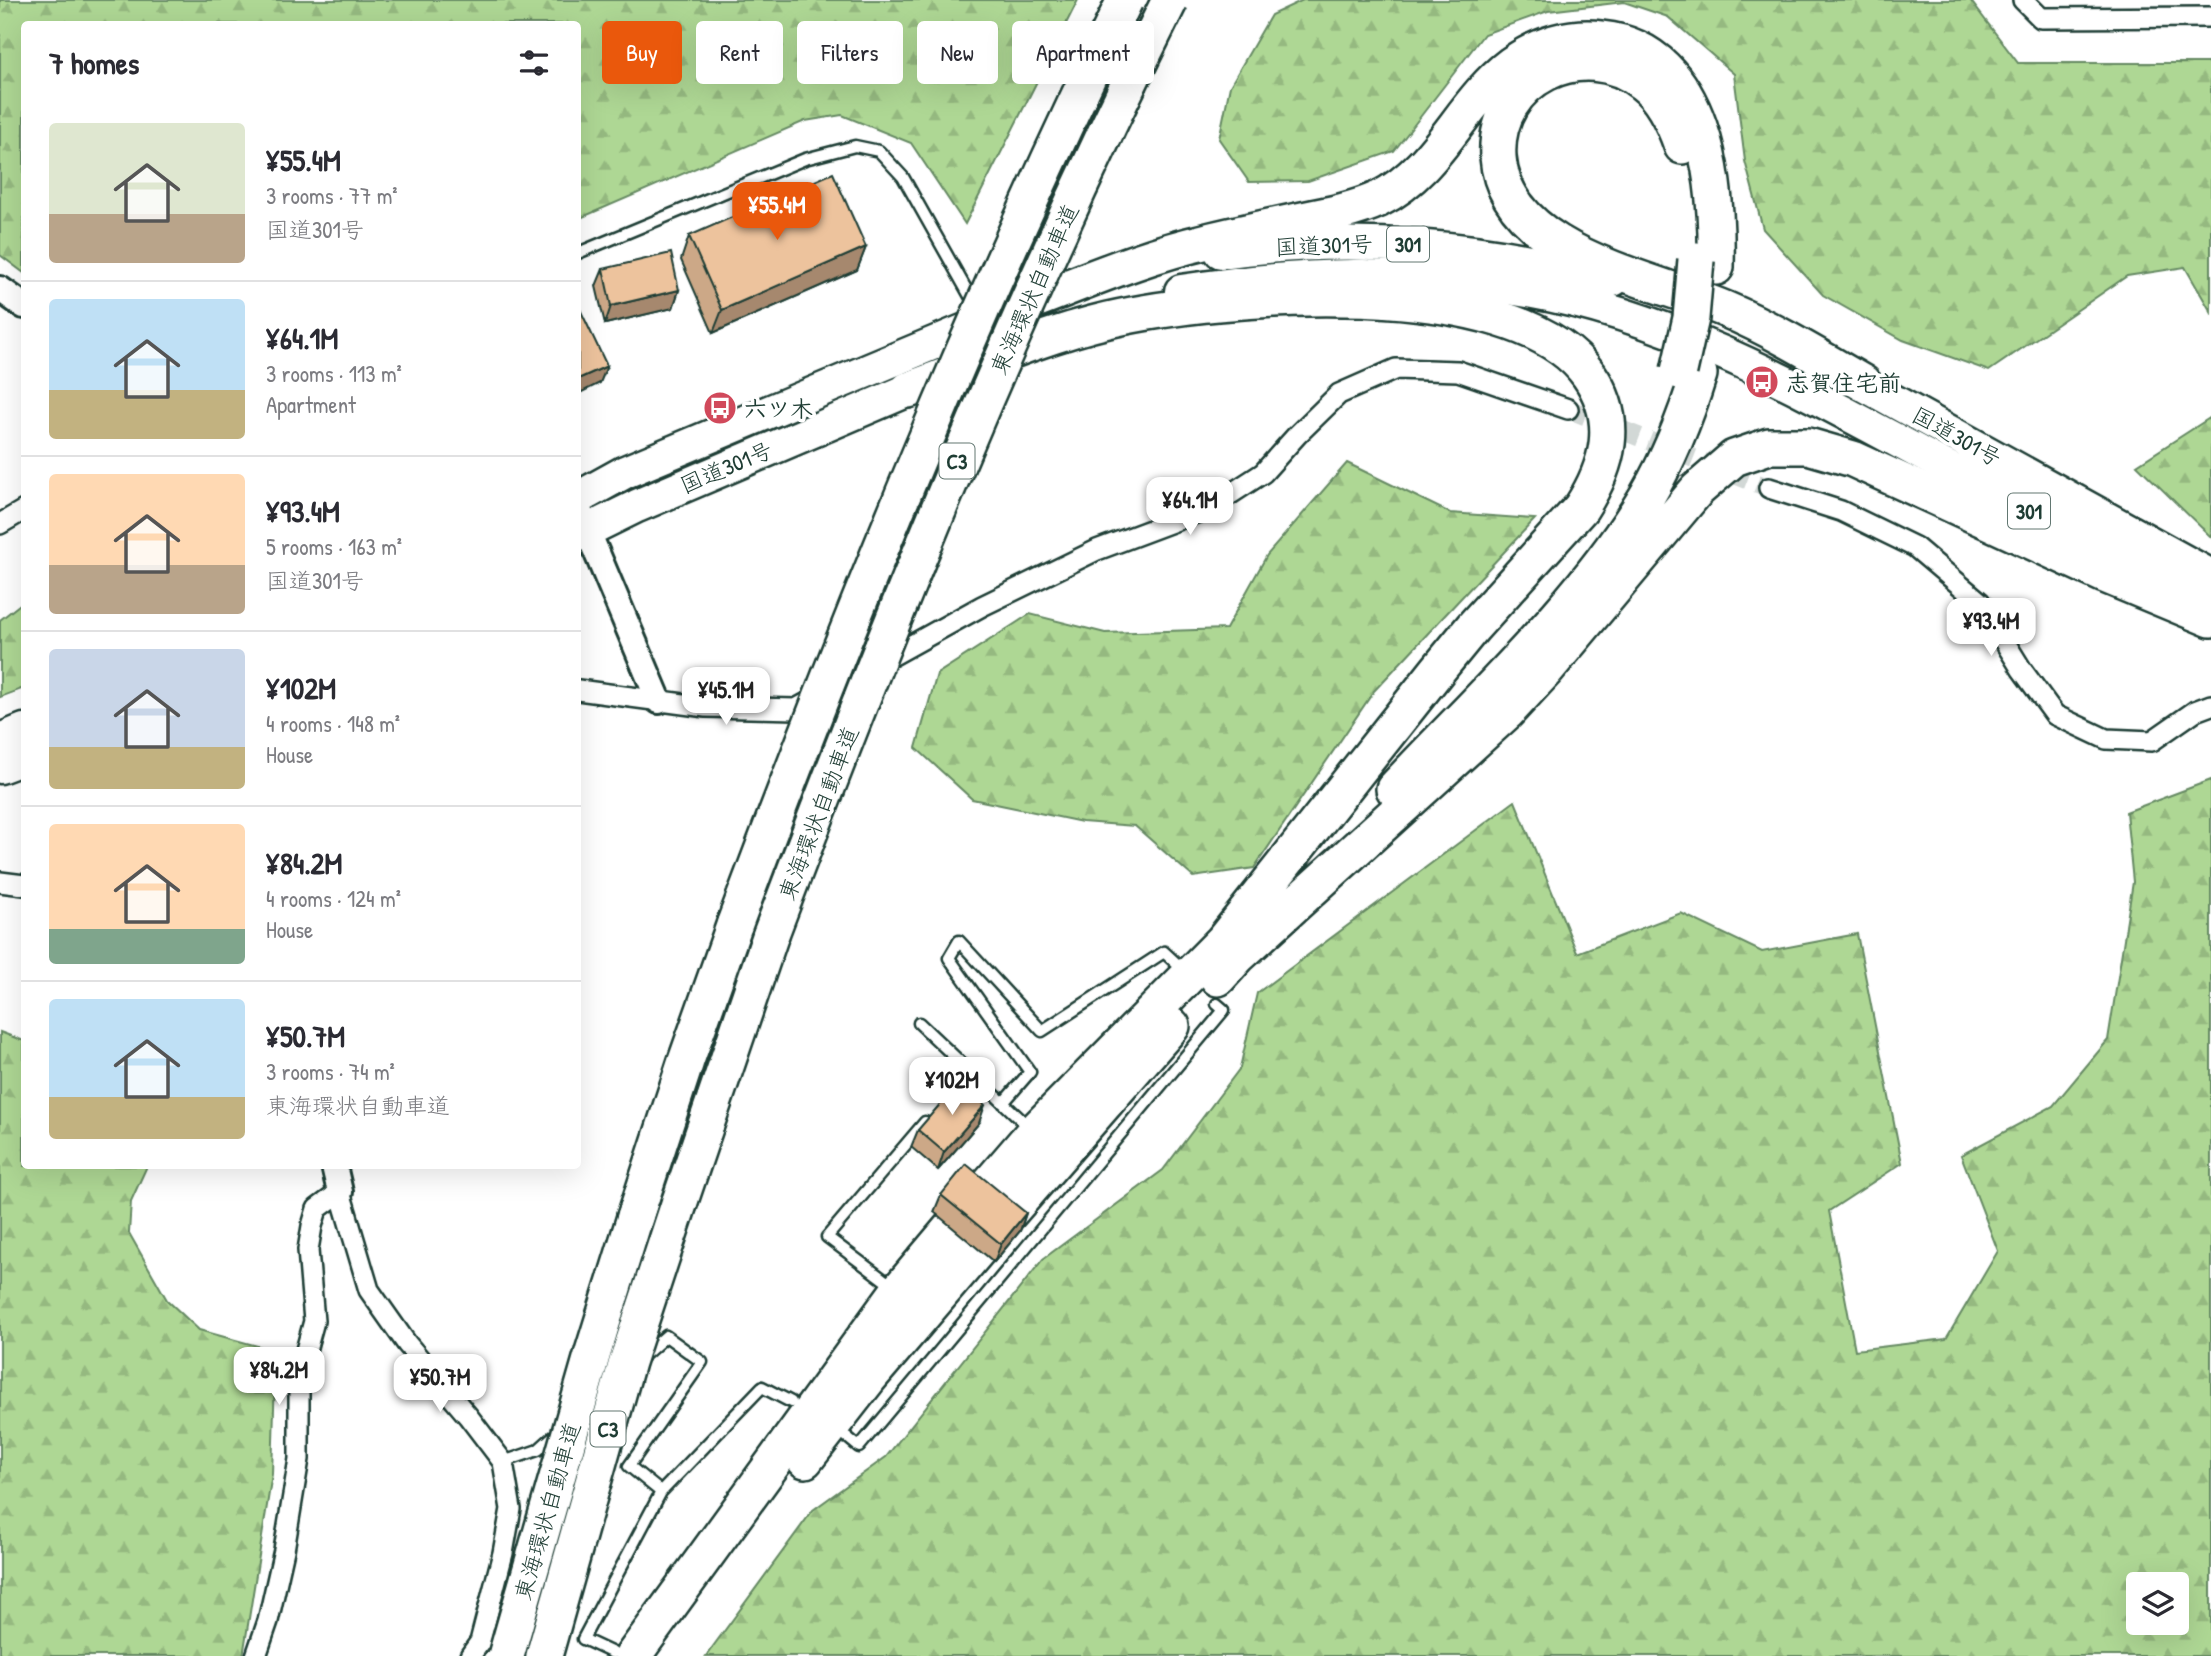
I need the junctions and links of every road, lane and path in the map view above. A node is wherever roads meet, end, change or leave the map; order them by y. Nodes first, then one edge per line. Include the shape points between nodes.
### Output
1 (1125, 0) edge
2 (1170, 0) edge
3 (2023, 0) edge
4 (2211, 17) edge
5 (581, 252) edge
6 (1706, 264) junction
7 (0, 289) edge
8 (1038, 299) junction
9 (21, 304) edge
10 (983, 321) junction
11 (1863, 383) junction
12 (908, 390) junction
13 (1568, 409) tunnel mouth
14 (1769, 488) tunnel mouth
15 (581, 496) edge
16 (21, 512) edge
17 (0, 524) edge
18 (581, 525) edge
19 (2211, 576) edge
20 (2211, 603) edge
21 (2211, 620) edge
22 (581, 690) edge
23 (659, 701) junction
24 (2211, 705) edge
25 (21, 731) edge
26 (0, 740) edge
27 (21, 759) edge
28 (0, 767) edge
29 (0, 882) edge
30 (21, 885) edge
31 (1231, 949) junction
32 (1177, 964) dead end
33 (1217, 1004) dead end
34 (919, 1023) dead end
35 (969, 1071) junction
36 (942, 1102) edge
37 (1003, 1103) junction
38 (933, 1112) edge
39 (1047, 1144) junction
40 (335, 1169) edge
41 (340, 1192) junction
42 (978, 1197) edge
43 (1004, 1219) edge
44 (952, 1227) dead end
45 (979, 1249) dead end
46 (898, 1291) junction
47 (607, 1389) dead end
48 (791, 1402) dead end
49 (587, 1406) dead end
50 (847, 1437) dead end
51 (503, 1462) junction
52 (661, 1492) junction
53 (582, 1517) junction
54 (623, 1655) edge
55 (256, 1656) edge
56 (470, 1656) edge
57 (506, 1656) edge
58 (544, 1656) edge
59 (553, 1656) edge
60 (662, 1656) edge

1 - 57 highway, 東海環状自動車道 / C3, bridge via 931,426 736,923 635,1217
2 - 53 highway, 東海環状自動車道 / C3, bridge via 967,437 834,769 771,934 679,1204
3 - 4 street via 2041,18
5 - 10 lane via 805,159 855,146 878,151 903,177
6 - 8 highway via 1716,224 1711,173 1692,108 1670,75 1640,51 1588,37 1548,44 1510,66 1437,153 1378,199 1162,253
6 - 11 highway via 1684,152 1668,113 1645,84 1593,62 1557,66 1526,85 1505,116 1498,154 1506,192 1531,225 1598,263 1758,323
6 - 31 highway, bridge via 1691,318 1689,372 1606,521
7 - 9 street
8 - 10 highway, 国道301号 / 301
8 - 11 highway, 国道301号 / 301 via 1158,264 1214,253 1319,244 1424,245 1527,260 1629,284 1741,324
10 - 15 highway, 国道301号 / 301 via 625,472
11 - 19 highway, 国道301号 / 301
12 - 18 highway, 国道301号 / 301 via 637,506
12 - 20 highway, 国道301号 / 301 via 1052,329 1175,292 1267,279 1357,275 1444,278 1520,289 1617,313 1728,354
12 - 31 highway via 1104,321 1190,305 1275,298 1370,299 1491,317 1562,347 1592,379 1602,400 1608,443 1605,464 1581,509 1459,644
13 - 23 street via 1458,371 1396,369 1339,394 1263,473 1209,508 1097,550 982,606 796,709
14 - 24 street via 1842,511 1915,547 1980,602 2055,715 2106,739 2152,741
16 - 17 street
18 - 23 street
21 - 31 highway via 1853,459 1808,446 1750,451 1725,465 1697,490 1507,712
22 - 23 street
25 - 26 highway
27 - 28 highway
29 - 30 street
31 - 39 highway
32 - 37 lane via 1164,952 1042,1031 959,941 949,958 1030,1072
33 - 50 lane via 1224,1010 859,1447
34 - 35 lane
35 - 36 lane
35 - 37 lane
37 - 39 lane
38 - 46 lane via 827,1237
39 - 42 highway
39 - 43 highway
40 - 41 street
41 - 51 street via 369,1290
41 - 55 street via 317,1209 308,1250 314,1321 299,1392 299,1460 284,1550
44 - 46 highway
45 - 60 highway via 820,1439
46 - 54 highway
47 - 52 lane via 666,1336 702,1362 629,1466
48 - 52 lane via 762,1387
49 - 51 lane via 538,1450
51 - 56 street via 511,1509 480,1642
52 - 54 lane via 583,1639
53 - 58 highway, 東海環状自動車道 / C3, bridge
53 - 59 highway, bridge

